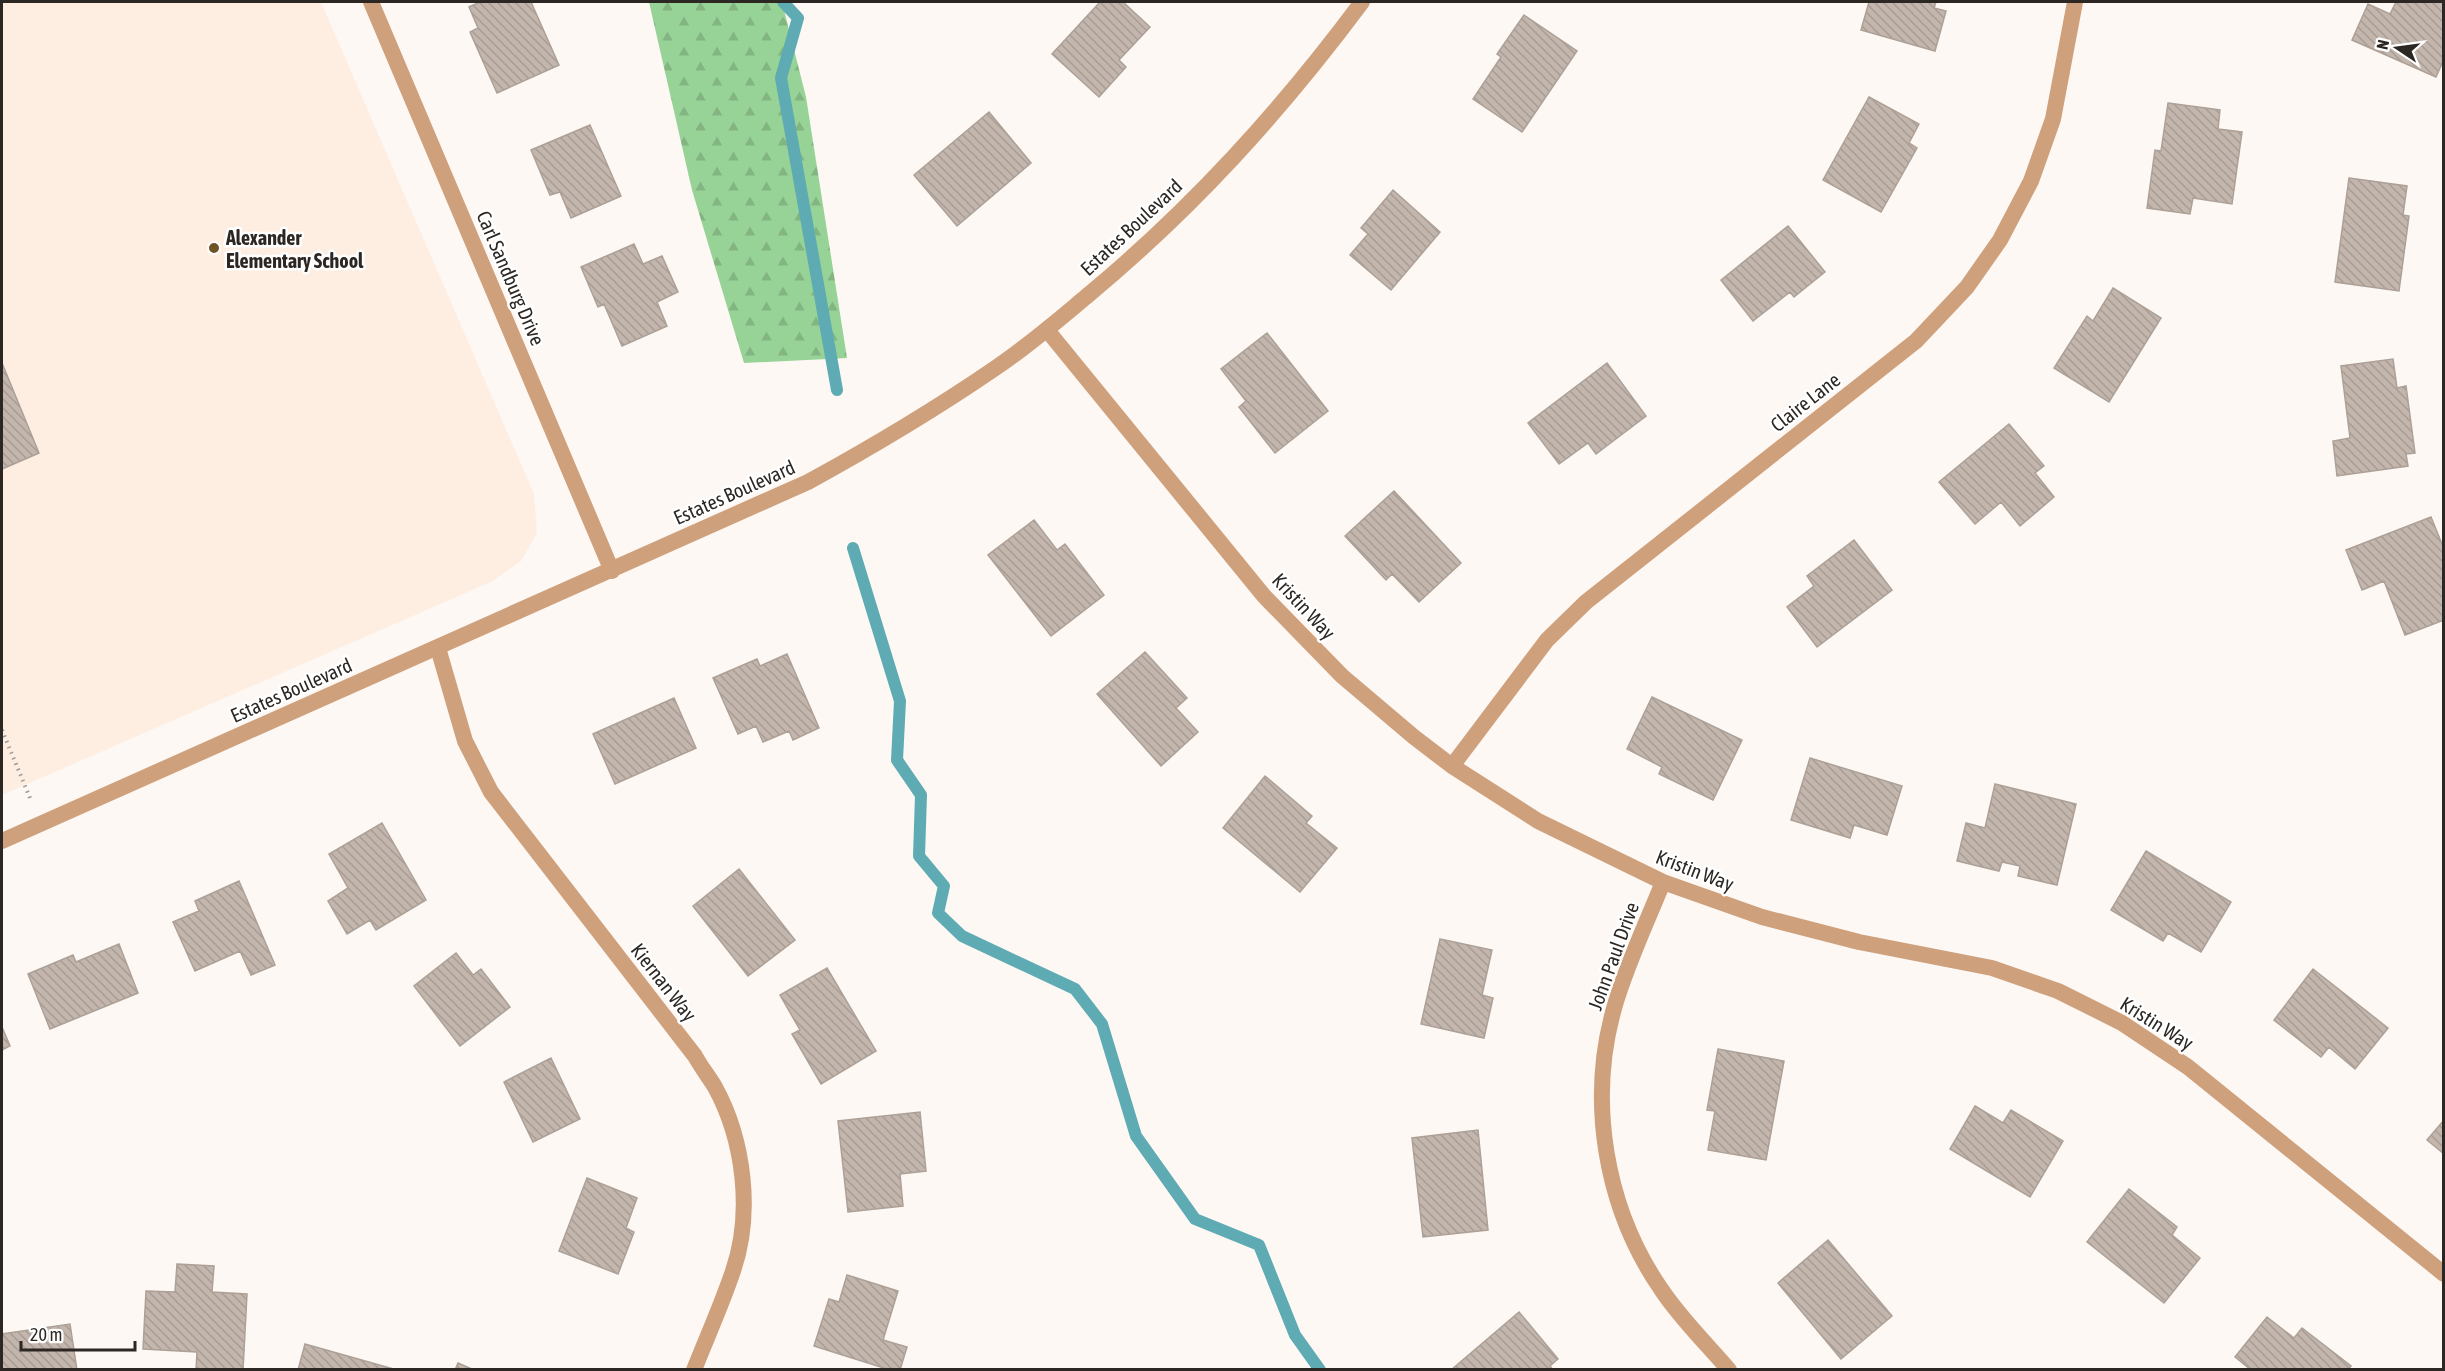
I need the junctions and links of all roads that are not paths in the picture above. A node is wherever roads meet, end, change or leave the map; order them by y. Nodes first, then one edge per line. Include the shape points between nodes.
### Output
1 (371, 2) edge
2 (1362, 2) edge
3 (2075, 2) edge
4 (1047, 330) junction
5 (612, 571) junction
6 (438, 648) junction
7 (1452, 765) junction
8 (2, 841) edge
9 (1663, 882) junction
10 (2444, 1274) edge
11 (694, 1370) edge
12 (1729, 1370) edge

1 - 5 street, Carl Sandburg Drive
2 - 4 street, Estates Boulevard via 1313,68 1241,151 1145,248
3 - 7 street, Claire Lane via 2053,119 2031,181 2000,240 1967,287 1916,341 1586,602 1547,640
4 - 5 street, Estates Boulevard via 904,429 808,482
4 - 7 street, Kristin Way via 1264,596 1342,676
5 - 6 street, Estates Boulevard
6 - 8 street, Estates Boulevard
6 - 11 street, Kiernan Way via 465,741 491,792 694,1056 715,1088 733,1131 742,1177 743,1223 734,1269
7 - 9 street, Kristin Way via 1538,821
9 - 10 street, Kristin Way via 1762,918 1992,968 2058,991 2122,1023 2188,1067
9 - 12 street, John Paul Drive via 1615,1004 1604,1052 1601,1116 1610,1173 1630,1234 1661,1290

